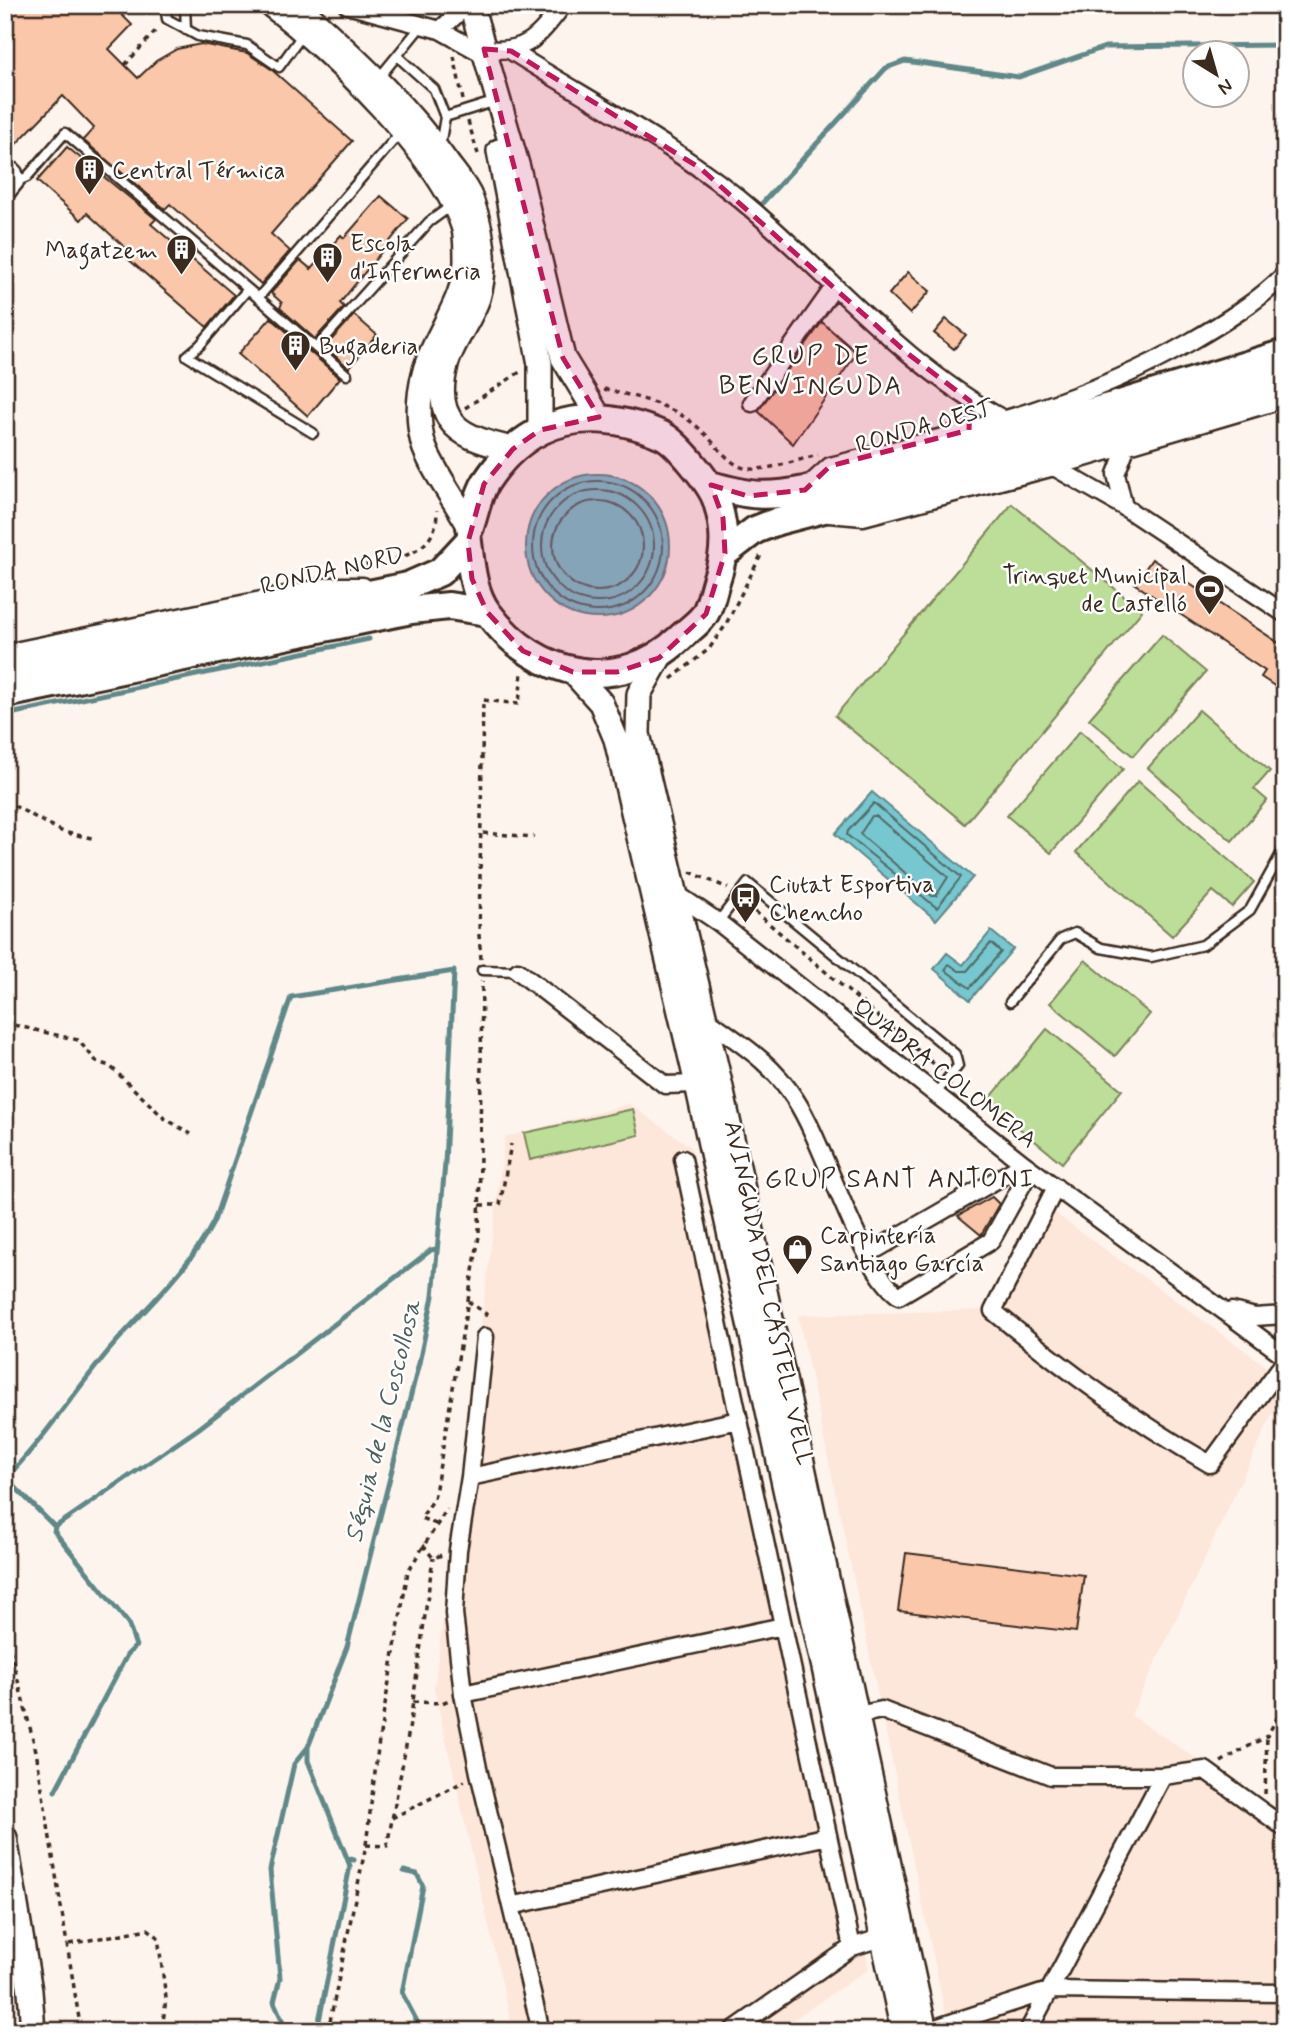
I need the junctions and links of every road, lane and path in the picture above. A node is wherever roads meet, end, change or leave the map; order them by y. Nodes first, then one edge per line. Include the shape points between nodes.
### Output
1 (165, 5) edge
2 (185, 5) edge
3 (271, 5) edge
4 (297, 5) edge
5 (347, 5) edge
6 (469, 5) edge
7 (563, 5) edge
8 (1281, 5) edge
9 (1285, 9) edge
10 (167, 19) junction
11 (422, 25) junction
12 (186, 30) junction
13 (440, 30) junction
14 (304, 33) junction
15 (511, 51) junction
16 (484, 52) junction
17 (397, 56) junction
18 (125, 65) dead end
19 (378, 79) junction
20 (491, 93) junction
21 (445, 117) junction
22 (401, 132) junction
23 (440, 152) junction
24 (5, 165) edge
25 (10, 188) edge
26 (454, 204) junction
27 (1285, 274) edge
28 (834, 287) junction
29 (248, 289) junction
30 (258, 298) junction
31 (316, 348) junction
32 (1285, 353) edge
33 (540, 364) junction
34 (347, 375) dead end
35 (1285, 379) edge
36 (597, 380) dead end
37 (1285, 399) edge
38 (970, 401) junction
39 (752, 403) dead end
40 (599, 417) junction
41 (450, 421) junction
42 (1007, 421) junction
43 (540, 430) junction
44 (969, 430) junction
45 (313, 433) dead end
46 (1127, 445) junction
47 (513, 449) junction
48 (825, 453) dead end
49 (1054, 467) junction
50 (711, 485) junction
51 (436, 500) dead end
52 (808, 501) junction
53 (1124, 507) junction
54 (469, 535) junction
55 (764, 552) dead end
56 (725, 553) junction
57 (336, 570) dead end
58 (408, 586) junction
59 (486, 612) junction
60 (1285, 614) edge
61 (523, 651) junction
62 (5, 653) edge
63 (659, 658) junction
64 (5, 670) edge
65 (573, 672) junction
66 (664, 684) dead end
67 (5, 694) edge
68 (5, 801) edge
69 (483, 833) junction
70 (534, 837) dead end
71 (96, 839) dead end
72 (1285, 847) edge
73 (683, 870) dead end
74 (675, 894) junction
75 (738, 897) junction
76 (718, 922) junction
77 (482, 970) junction
78 (518, 971) joint
79 (1010, 1002) dead end
80 (704, 1017) junction
81 (5, 1023) edge
82 (697, 1084) junction
83 (937, 1092) junction
84 (191, 1134) dead end
85 (511, 1144) dead end
86 (683, 1159) dead end
87 (1027, 1167) junction
88 (1056, 1188) junction
89 (479, 1205) junction
90 (725, 1213) junction
91 (696, 1219) junction
92 (868, 1254) junction
93 (468, 1301) junction
94 (1223, 1308) junction
95 (1285, 1315) edge
96 (485, 1337) joint
97 (1285, 1358) edge
98 (739, 1420) junction
99 (470, 1476) junction
100 (450, 1505) dead end
101 (436, 1524) junction
102 (423, 1545) junction
103 (458, 1550) junction
104 (433, 1558) junction
105 (783, 1626) junction
106 (5, 1630) edge
107 (463, 1694) junction
108 (413, 1702) junction
109 (1285, 1704) edge
110 (858, 1715) junction
111 (1267, 1736) junction
112 (1205, 1770) junction
113 (479, 1773) junction
114 (1163, 1776) junction
115 (1264, 1813) junction
116 (393, 1818) junction
117 (1285, 1828) edge
118 (828, 1836) junction
119 (5, 1838) edge
120 (366, 1845) junction
121 (511, 1906) junction
122 (893, 1934) junction
123 (69, 1944) junction
124 (852, 1947) junction
125 (1051, 1990) junction
126 (1285, 1993) edge
127 (33, 2031) edge
128 (81, 2031) edge
129 (162, 2031) edge
130 (328, 2031) edge
131 (541, 2031) edge
132 (732, 2031) edge
133 (903, 2031) edge
134 (926, 2031) edge
135 (1028, 2031) edge

1 - 10 lane
2 - 12 lane
3 - 14 main road
4 - 19 main road
5 - 11 street
6 - 13 street
6 - 16 main road
7 - 15 street via 530,42
8 - 9 street
10 - 12 lane
10 - 18 path
11 - 13 street
11 - 17 lane
12 - 14 lane via 247,45 279,67
13 - 16 street
14 - 22 main road
15 - 16 street
15 - 28 street via 700,168
16 - 20 main road
17 - 19 lane
17 - 21 lane via 434,89
19 - 23 main road
20 - 21 lane
20 - 33 main road
20 - 40 main road via 518,168 563,358
21 - 23 lane
22 - 26 main road
22 - 30 lane
23 - 41 main road via 469,195 481,229 484,267 477,299 446,364 443,396
24 - 25 street via 14,173
25 - 29 lane via 27,177 65,133
26 - 31 lane via 429,222
26 - 54 main road via 464,231 462,290 430,353 419,394 424,444
27 - 42 street, RONDA OEST via 1212,330 1142,370
28 - 38 street via 907,353
28 - 39 street
29 - 30 lane
29 - 45 lane via 187,356
30 - 31 lane
31 - 34 lane
32 - 52 main road, RONDA OEST
33 - 41 path via 502,382
33 - 43 main road
35 - 52 main road, RONDA OEST via 1058,447
36 - 48 path, RONDA OEST via 604,389 674,410 736,466 764,467
37 - 46 street, RONDA OEST
38 - 42 street
38 - 44 street
40 - 43 main road via 569,420
40 - 50 main road via 665,436
41 - 47 main road via 477,442
42 - 44 street, RONDA OEST
43 - 47 main road
44 - 52 street, RONDA OEST via 830,466
46 - 49 street, RONDA OEST
46 - 53 street via 1116,474
47 - 54 main road via 484,484
49 - 52 street, RONDA OEST via 863,517
49 - 53 street
50 - 52 main road, RONDA OEST via 748,496
50 - 56 main road via 723,518
51 - 57 path, RONDA NORD via 437,521 430,541 419,551
52 - 56 main road, RONDA OEST via 755,530
53 - 60 street
54 - 58 main road, RONDA NORD via 440,572
54 - 59 main road via 472,579
55 - 66 path via 709,649
56 - 63 main road via 706,614
58 - 62 street, RONDA NORD via 328,586
58 - 64 main road, RONDA NORD
59 - 61 main road
59 - 67 main road via 449,606 411,610
61 - 65 main road
61 - 69 path via 519,704 483,700
63 - 65 main road via 617,672
63 - 74 main road, AVINGUDA DEL CASTELL VELL via 639,694 638,734
65 - 82 main road, AVINGUDA DEL CASTELL VELL via 601,703 616,739
68 - 71 path via 63,832
69 - 70 path
69 - 77 path
72 - 79 lane via 1250,909 1203,945 1151,957 1101,948 1075,933 1061,939
73 - 75 path via 725,885
74 - 76 street, QUADRA COLOMERA
74 - 80 main road, AVINGUDA DEL CASTELL VELL
75 - 76 lane
75 - 83 path via 942,1071 932,1085
75 - 83 lane via 748,883 956,1055 958,1066
76 - 83 street, QUADRA COLOMERA
77 - 78 lane
77 - 89 path
78 - 82 street via 665,1085
80 - 92 street via 773,1068 797,1101
80 - 110 main road, AVINGUDA DEL CASTELL VELL
81 - 84 path via 78,1040 97,1062 110,1066 164,1118
82 - 90 main road, AVINGUDA DEL CASTELL VELL
83 - 87 street, QUADRA COLOMERA
85 - 89 path via 500,1205
86 - 91 street
87 - 88 street, QUADRA COLOMERA
87 - 92 street
87 - 92 street via 990,1241 900,1296 890,1289
88 - 94 street, QUADRA COLOMERA
88 - 97 street via 993,1311 1139,1423 1210,1464
89 - 93 path via 479,1236
90 - 91 street
90 - 122 main road, AVINGUDA DEL CASTELL VELL
91 - 98 street
93 - 96 path via 486,1314
93 - 101 path via 434,1499 421,1518
94 - 95 street, QUADRA COLOMERA via 1255,1317
94 - 97 street, QUADRA COLOMERA
96 - 99 street
98 - 99 street
98 - 105 street
99 - 103 street
100 - 101 path
101 - 102 path
102 - 104 path
102 - 120 path via 408,1571
103 - 104 path
103 - 107 street via 454,1613
104 - 108 path
105 - 107 street
105 - 118 street
106 - 123 path via 36,1751
107 - 108 path via 442,1703
107 - 113 street
108 - 116 path
109 - 111 path
110 - 114 street via 881,1710 1051,1776
110 - 122 main road, AVINGUDA DEL CASTELL VELL
111 - 112 path
111 - 115 path
112 - 114 street
112 - 115 street
113 - 116 path
113 - 121 street
114 - 125 street
115 - 117 street
116 - 120 path via 387,1846
118 - 121 street
118 - 124 street
119 - 127 main road
120 - 130 path
121 - 131 street
122 - 124 street
122 - 133 main road, AVINGUDA DEL CASTELL VELL
122 - 134 main road, AVINGUDA DEL CASTELL VELL
123 - 128 path
123 - 129 path via 148,1929 158,1937 166,1998
124 - 132 street
125 - 126 street
125 - 134 street
125 - 135 street

